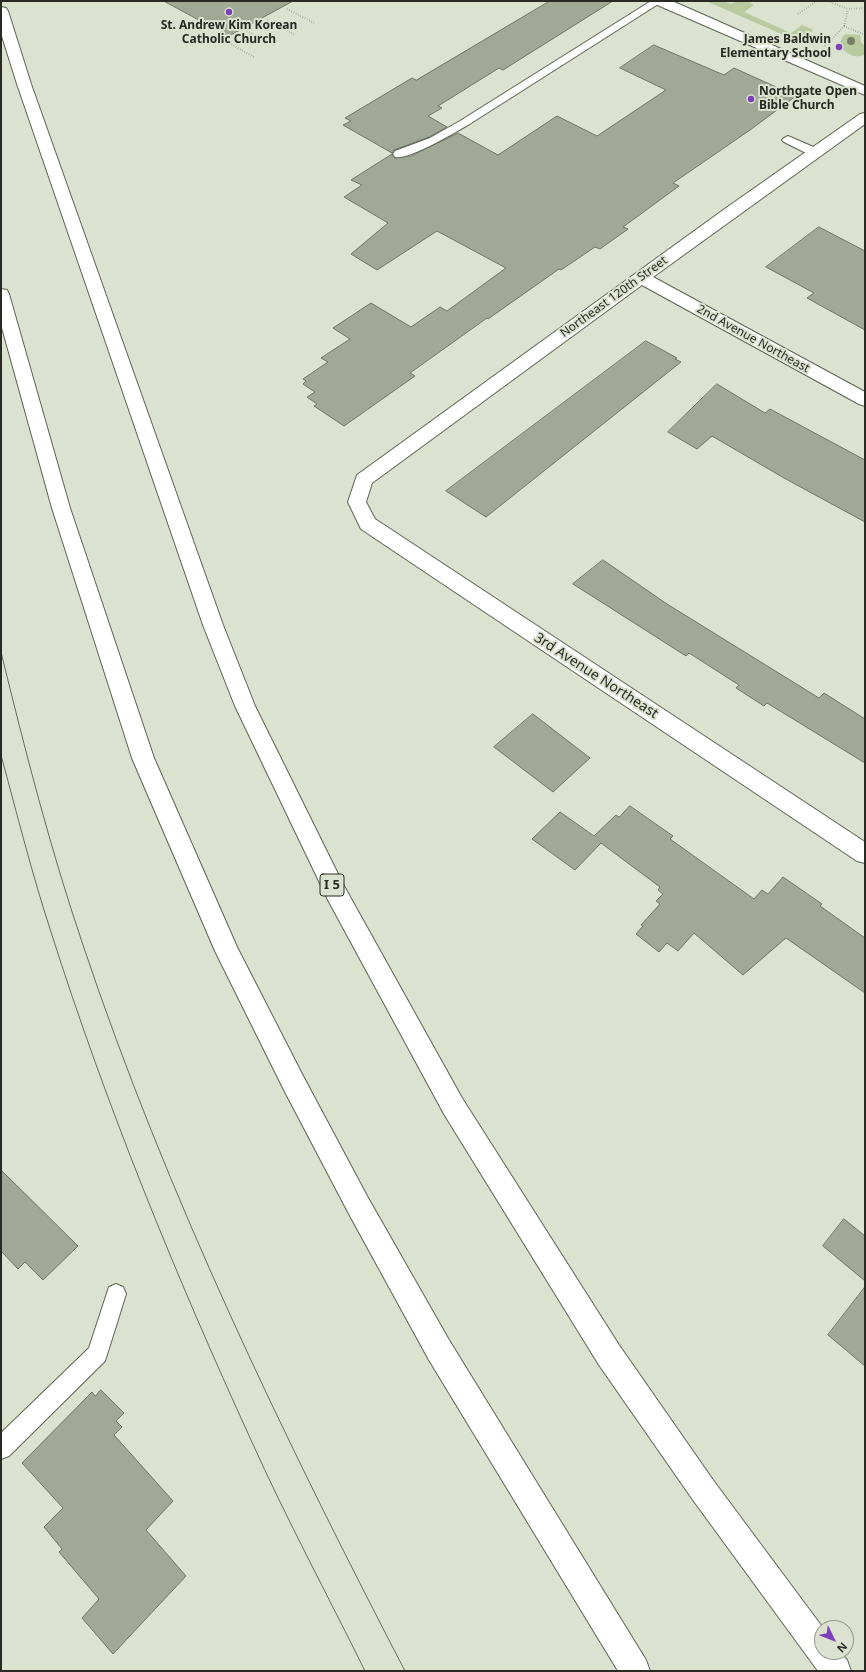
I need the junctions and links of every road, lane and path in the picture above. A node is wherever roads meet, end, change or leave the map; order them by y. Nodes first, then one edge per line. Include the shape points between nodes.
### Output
1 (659, 1) edge
2 (818, 1) edge
3 (828, 1) edge
4 (865, 8) edge
5 (287, 9) dead end
6 (848, 9) junction
7 (1, 11) edge
8 (798, 14) dead end
9 (267, 20) dead end
10 (314, 23) dead end
11 (844, 26) junction
12 (247, 31) dead end
13 (294, 34) dead end
14 (865, 35) edge
15 (227, 42) dead end
16 (274, 45) dead end
17 (824, 47) dead end
18 (254, 57) dead end
19 (865, 91) edge
20 (865, 117) edge
21 (788, 140) dead end
22 (814, 152) junction
23 (398, 154) dead end
24 (642, 277) junction
25 (1, 294) edge
26 (865, 400) edge
27 (364, 480) joint
28 (865, 854) edge
29 (116, 1294) dead end
30 (1, 1448) edge
31 (635, 1671) edge
32 (836, 1671) edge

1 - 19 main road
1 - 23 lane via 464,123 434,140
2 - 8 path
3 - 6 path
4 - 6 path
5 - 10 path
6 - 11 path
7 - 32 main road, I 5 via 24,84 213,625 245,706 336,893 453,1106 609,1354 703,1490
9 - 13 path
11 - 14 path
11 - 17 path
12 - 16 path
15 - 18 path
20 - 22 main road, Northeast 120th Street
21 - 22 lane
22 - 24 main road, Northeast 120th Street
24 - 26 main road, 2nd Avenue Northeast
24 - 27 main road, Northeast 120th Street
25 - 31 main road via 62,508 143,758 227,951 358,1205 439,1350
27 - 28 main road, 3rd Avenue Northeast via 357,502 368,524
29 - 30 lane via 98,1354

